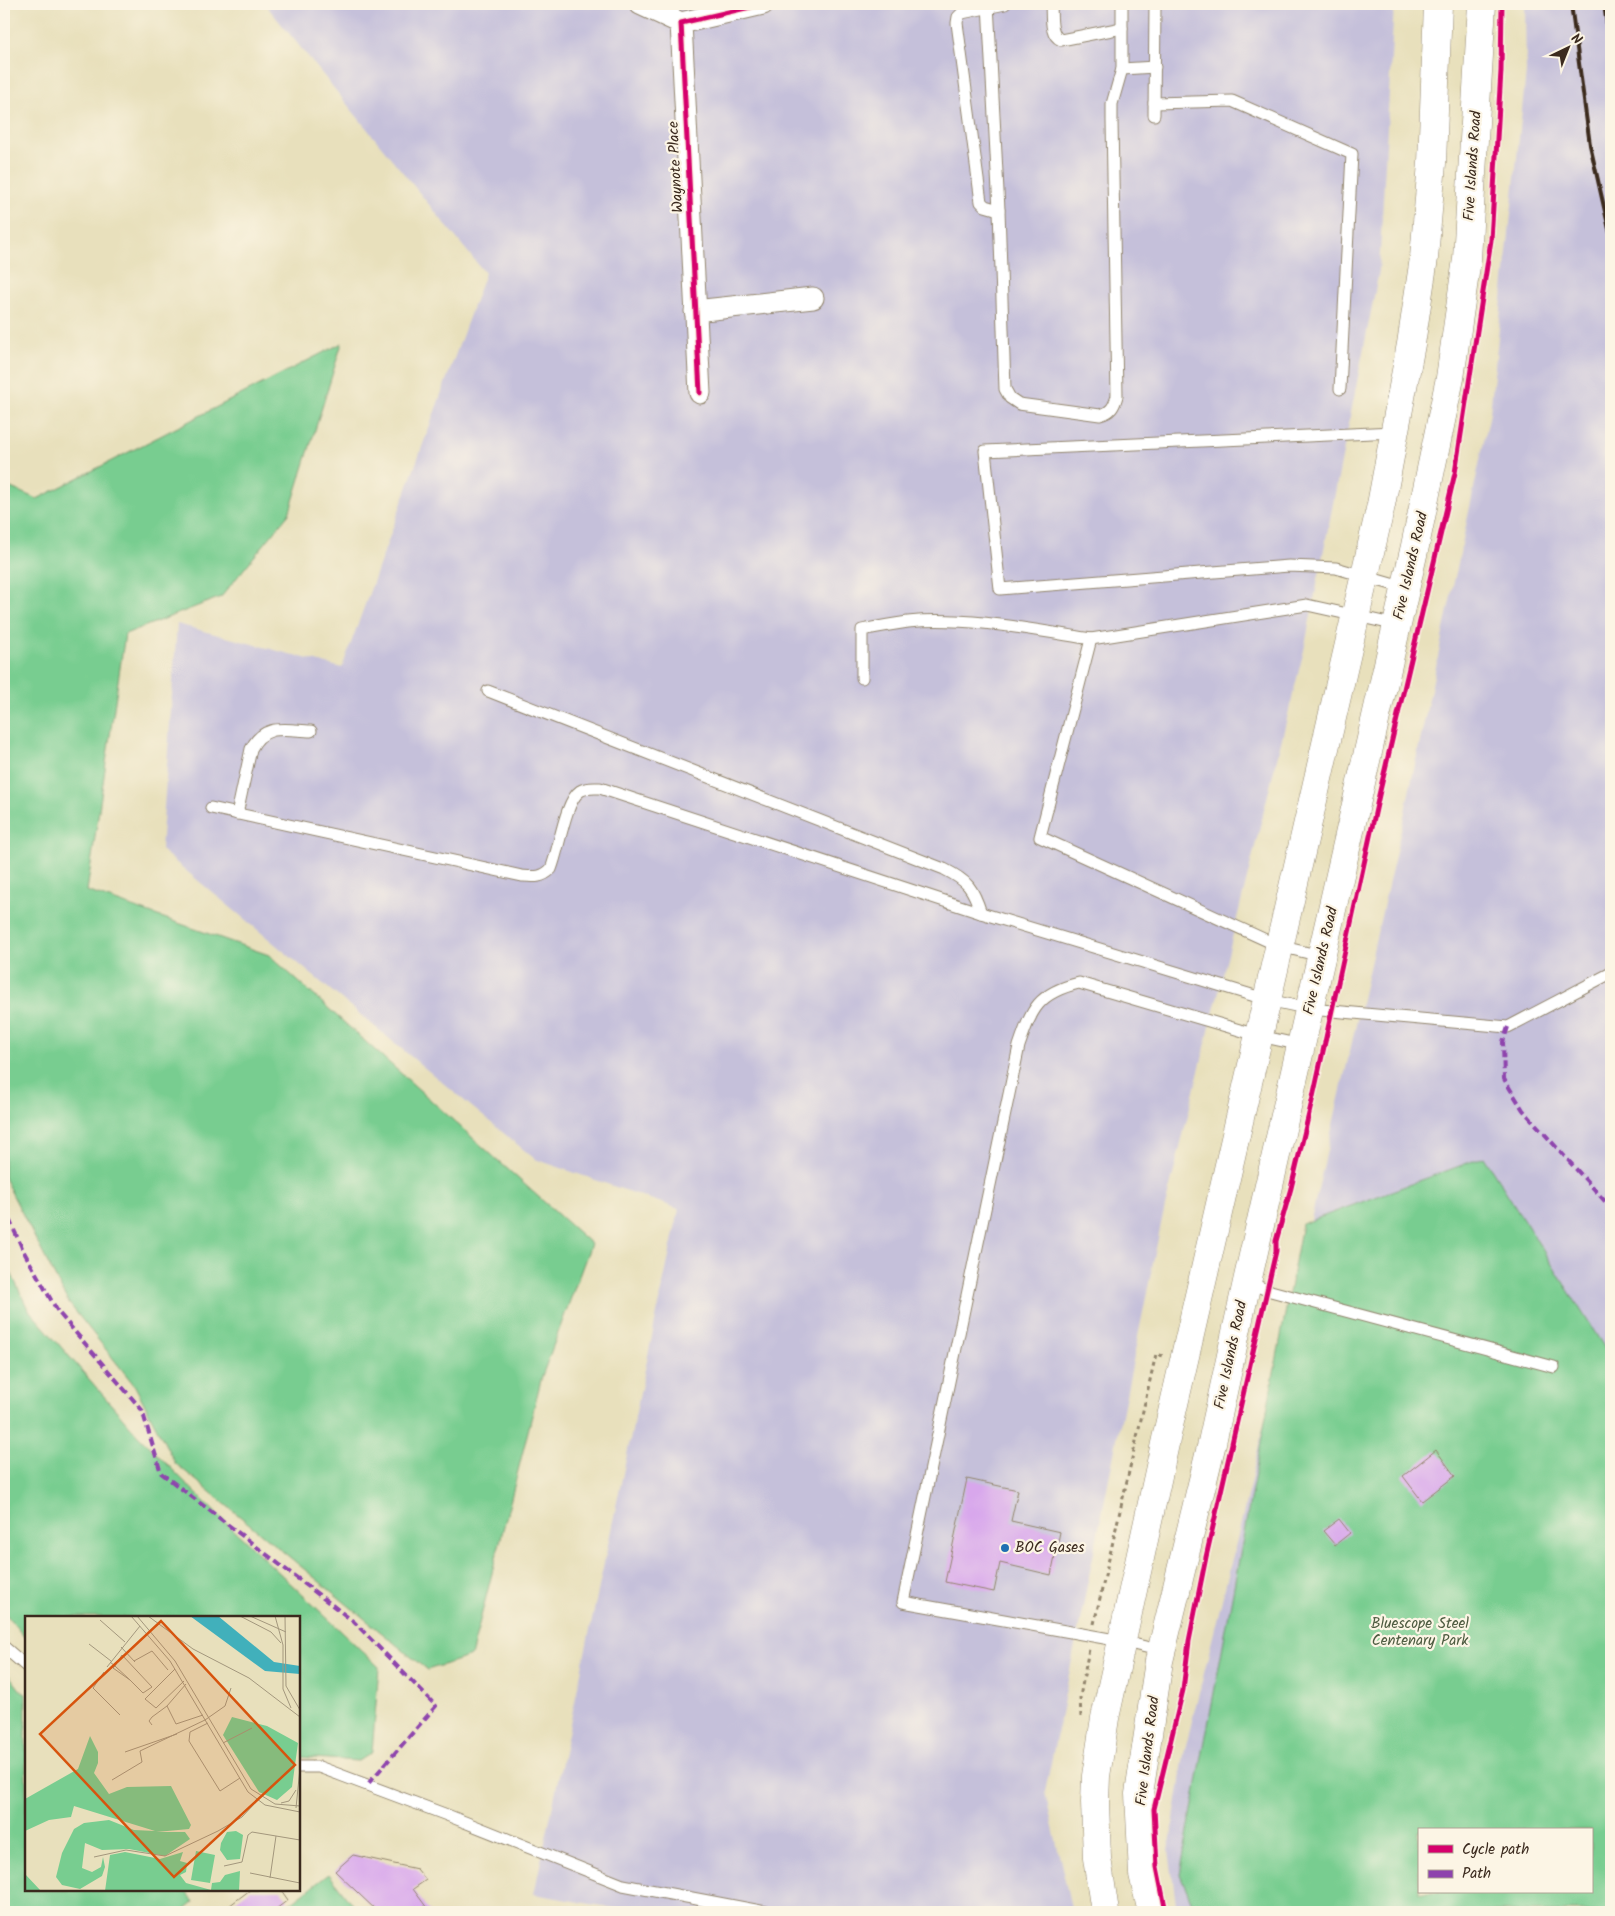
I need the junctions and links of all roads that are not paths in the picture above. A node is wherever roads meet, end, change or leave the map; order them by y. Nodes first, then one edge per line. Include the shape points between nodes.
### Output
1 (640, 4) edge
2 (763, 4) edge
3 (1005, 4) edge
4 (1051, 4) edge
5 (1122, 4) edge
6 (1155, 4) edge
7 (1438, 4) edge
8 (1482, 4) edge
9 (988, 6) edge
10 (681, 23) junction
11 (1122, 28) junction
12 (1154, 67) junction
13 (1122, 69) junction
14 (1154, 103) junction
15 (1154, 116) dead end
16 (999, 210) junction
17 (813, 298) dead end
18 (696, 311) junction
19 (1340, 389) dead end
20 (700, 394) dead end
21 (1394, 432) junction
22 (1364, 576) junction
23 (1405, 588) junction
24 (1356, 615) junction
25 (1397, 625) junction
26 (1091, 639) junction
27 (862, 678) dead end
28 (488, 691) dead end
29 (311, 731) dead end
30 (211, 808) dead end
31 (237, 814) junction
32 (982, 913) junction
33 (1279, 946) junction
34 (1322, 956) junction
35 (1611, 973) edge
36 (1268, 1000) junction
37 (1310, 1009) junction
38 (1260, 1036) junction
39 (1302, 1045) junction
40 (1247, 1282) junction
41 (1554, 1368) dead end
42 (1121, 1641) junction
43 (4, 1647) edge
44 (1162, 1651) junction
45 (25, 1665) edge
46 (300, 1767) edge
47 (766, 1912) edge
48 (1105, 1912) edge
49 (1152, 1912) edge

1 - 10 street
2 - 10 street
3 - 9 lane
4 - 11 lane via 1053,34 1061,40
5 - 11 lane
6 - 12 lane
7 - 21 main road via 1432,163 1424,258
8 - 23 main road, Five Islands Road via 1467,259 1450,378
9 - 16 lane
9 - 16 lane via 962,13 957,23 981,202
10 - 18 street, Waynote Place
11 - 13 lane
12 - 13 lane
12 - 14 lane
13 - 16 lane via 1112,104 1116,396 1109,412 1100,415 1020,404 1010,398 1005,389
14 - 15 lane
14 - 19 lane via 1232,101 1352,154
17 - 18 street
18 - 20 street, Waynote Place
21 - 22 main road
21 - 22 lane via 985,451 1000,590 1289,566 1336,568
22 - 23 lane
22 - 24 main road
23 - 25 main road, Five Islands Road
24 - 25 lane
24 - 26 lane via 1307,605
24 - 33 main road
25 - 34 main road, Five Islands Road
26 - 27 lane via 1000,625 908,622 862,630
26 - 33 lane via 1040,837
28 - 32 lane via 944,870 968,884
29 - 31 lane via 274,729 256,740 251,749
30 - 31 lane
31 - 32 lane via 538,877 551,868 570,804 580,791 600,788
32 - 36 lane
33 - 34 lane
33 - 36 main road
34 - 37 main road, Five Islands Road
35 - 37 lane via 1508,1027
36 - 37 lane
36 - 38 main road
37 - 39 main road, Five Islands Road
38 - 39 lane
38 - 42 main road
38 - 42 lane via 1079,982 1059,988 1042,999 1029,1017 1019,1046 903,1602
39 - 40 main road, Five Islands Road
40 - 41 lane
40 - 44 main road, Five Islands Road
42 - 44 lane
42 - 48 main road via 1096,1776 1097,1858
43 - 45 lane
44 - 49 main road, Five Islands Road via 1139,1794 1143,1874
46 - 47 lane via 327,1770 623,1885

